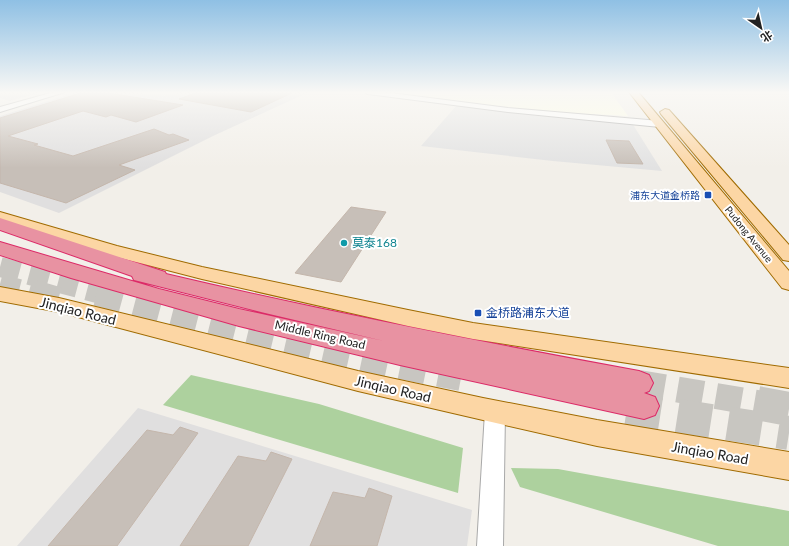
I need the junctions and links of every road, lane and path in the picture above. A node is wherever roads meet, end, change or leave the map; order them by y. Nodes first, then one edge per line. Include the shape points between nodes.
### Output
1 (589, 117) edge
2 (654, 117) edge
3 (669, 117) edge
4 (660, 124) junction
5 (0, 216) edge
6 (0, 224) edge
7 (0, 234) edge
8 (0, 248) edge
9 (789, 256) edge
10 (789, 284) edge
11 (185, 286) junction
12 (0, 294) edge
13 (789, 378) edge
14 (495, 412) junction
15 (789, 466) edge
16 (490, 546) edge

1 - 4 street
2 - 4 main road, Pudong Avenue
3 - 9 main road, Pudong Avenue
4 - 10 main road, Pudong Avenue
5 - 13 main road via 111,250 202,274 408,318 473,331
6 - 11 highway
7 - 11 highway via 109,267
8 - 11 highway, Middle Ring Road via 94,277 359,345 641,395
12 - 14 main road, Jinqiao Road via 59,305 358,381
14 - 15 main road, Jinqiao Road via 597,433
14 - 16 street

